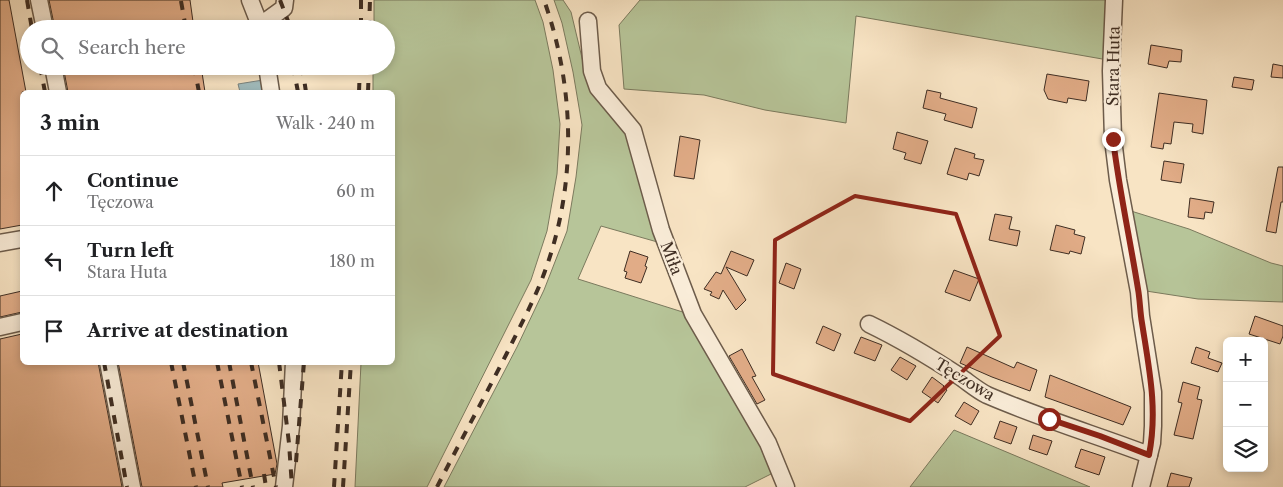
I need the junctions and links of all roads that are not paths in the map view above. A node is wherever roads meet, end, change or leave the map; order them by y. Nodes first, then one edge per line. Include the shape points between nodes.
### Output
1 (39, 0) edge
2 (250, 0) edge
3 (285, 0) edge
4 (1114, 0) edge
5 (43, 20) edge
6 (258, 20) edge
7 (267, 20) edge
8 (588, 20) dead end
9 (55, 75) edge
10 (268, 75) edge
11 (58, 90) edge
12 (271, 90) edge
13 (20, 239) edge
14 (0, 243) edge
15 (20, 322) edge
16 (869, 324) dead end
17 (0, 327) edge
18 (109, 365) edge
19 (294, 365) edge
20 (1149, 455) junction
21 (132, 487) edge
22 (284, 487) edge
23 (786, 487) edge
24 (1141, 487) edge

1 - 5 street
2 - 6 street
3 - 7 street via 284,8
4 - 20 street, Stara Huta via 1113,139 1153,392
8 - 23 street, Miła via 592,71 598,88 633,130 661,230 693,314 768,443
9 - 11 street
10 - 12 street
13 - 14 street
15 - 17 street
16 - 20 street, Tęczowa via 889,333 985,394
18 - 21 street
19 - 22 street
20 - 24 street, Stara Huta

